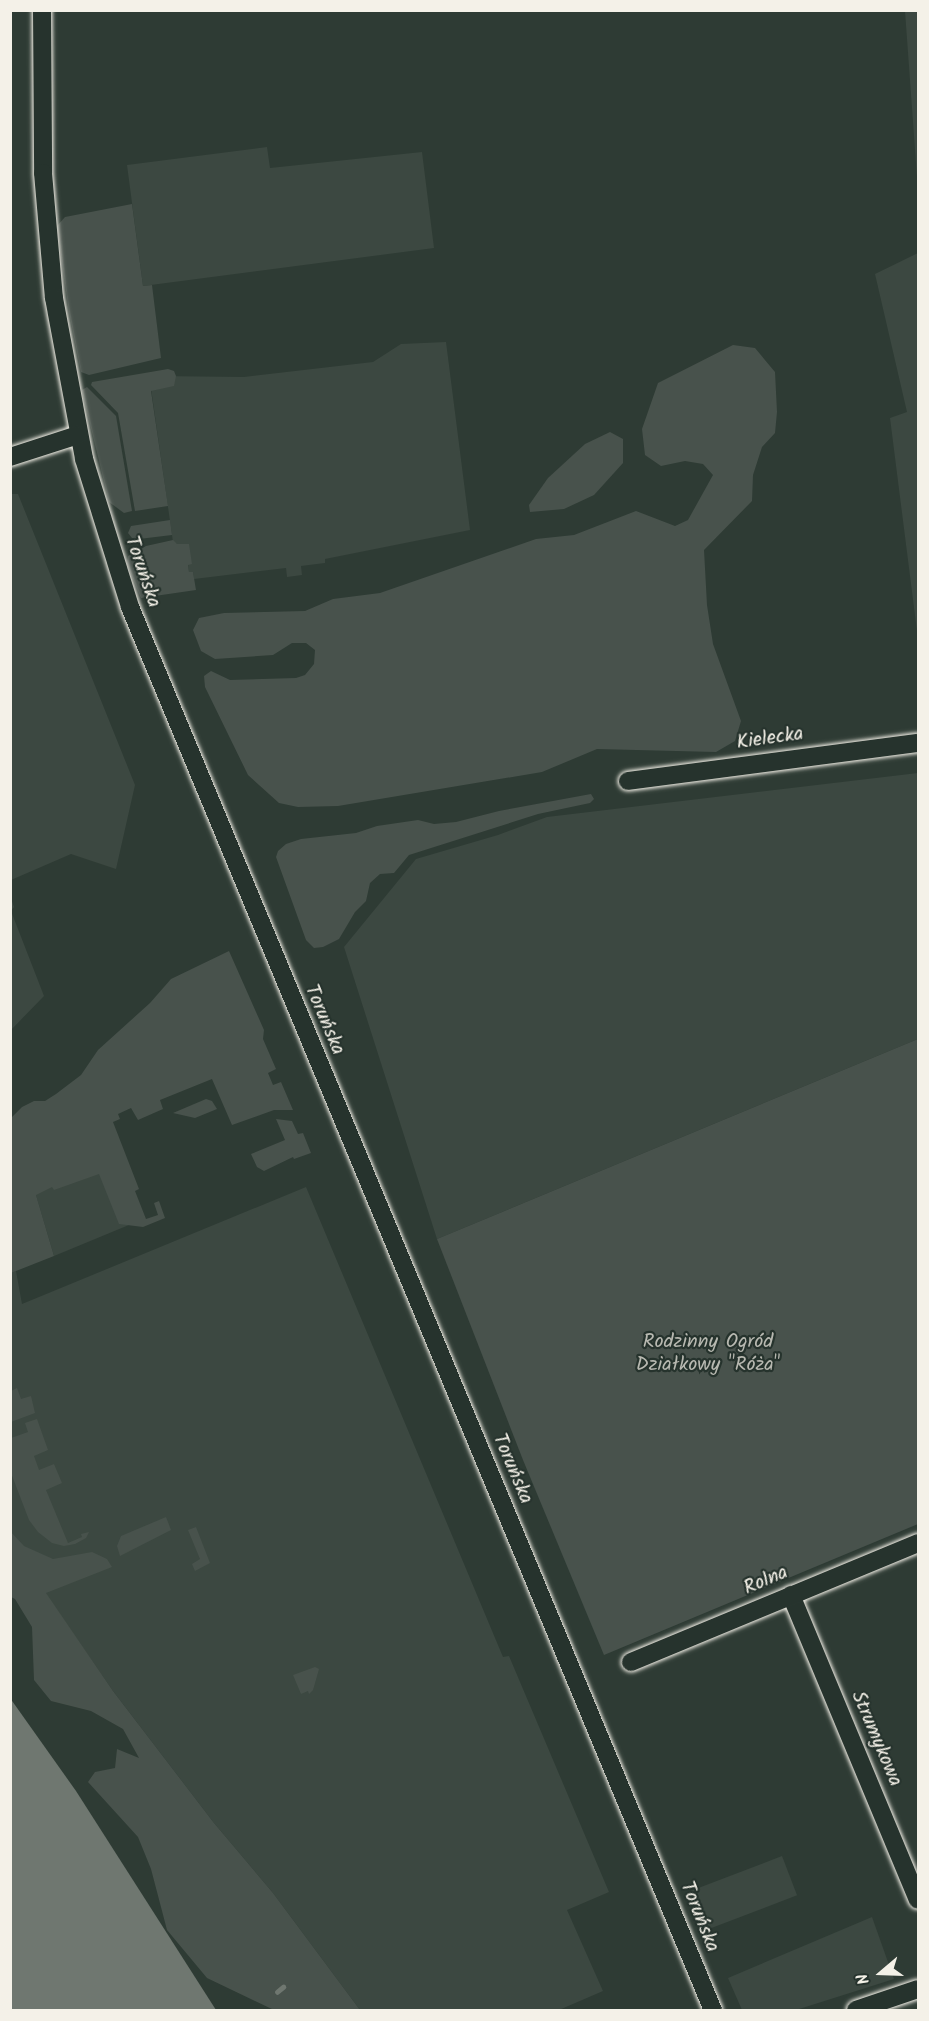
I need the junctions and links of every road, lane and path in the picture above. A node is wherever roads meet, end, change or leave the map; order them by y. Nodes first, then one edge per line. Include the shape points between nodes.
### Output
1 (42, 10) edge
2 (78, 435) junction
3 (10, 457) edge
4 (918, 743) edge
5 (628, 781) dead end
6 (918, 1544) edge
7 (791, 1595) junction
8 (631, 1662) dead end
9 (918, 1900) edge
10 (918, 1989) edge
11 (713, 2010) edge
12 (856, 2010) edge

1 - 2 street, Toruńska via 41,106 47,234
2 - 3 street
2 - 11 street, Toruńska via 95,501 150,659
4 - 5 street, Kielecka
6 - 7 street, Rolna
7 - 8 street, Rolna
7 - 9 street, Strumykowa
10 - 12 street

